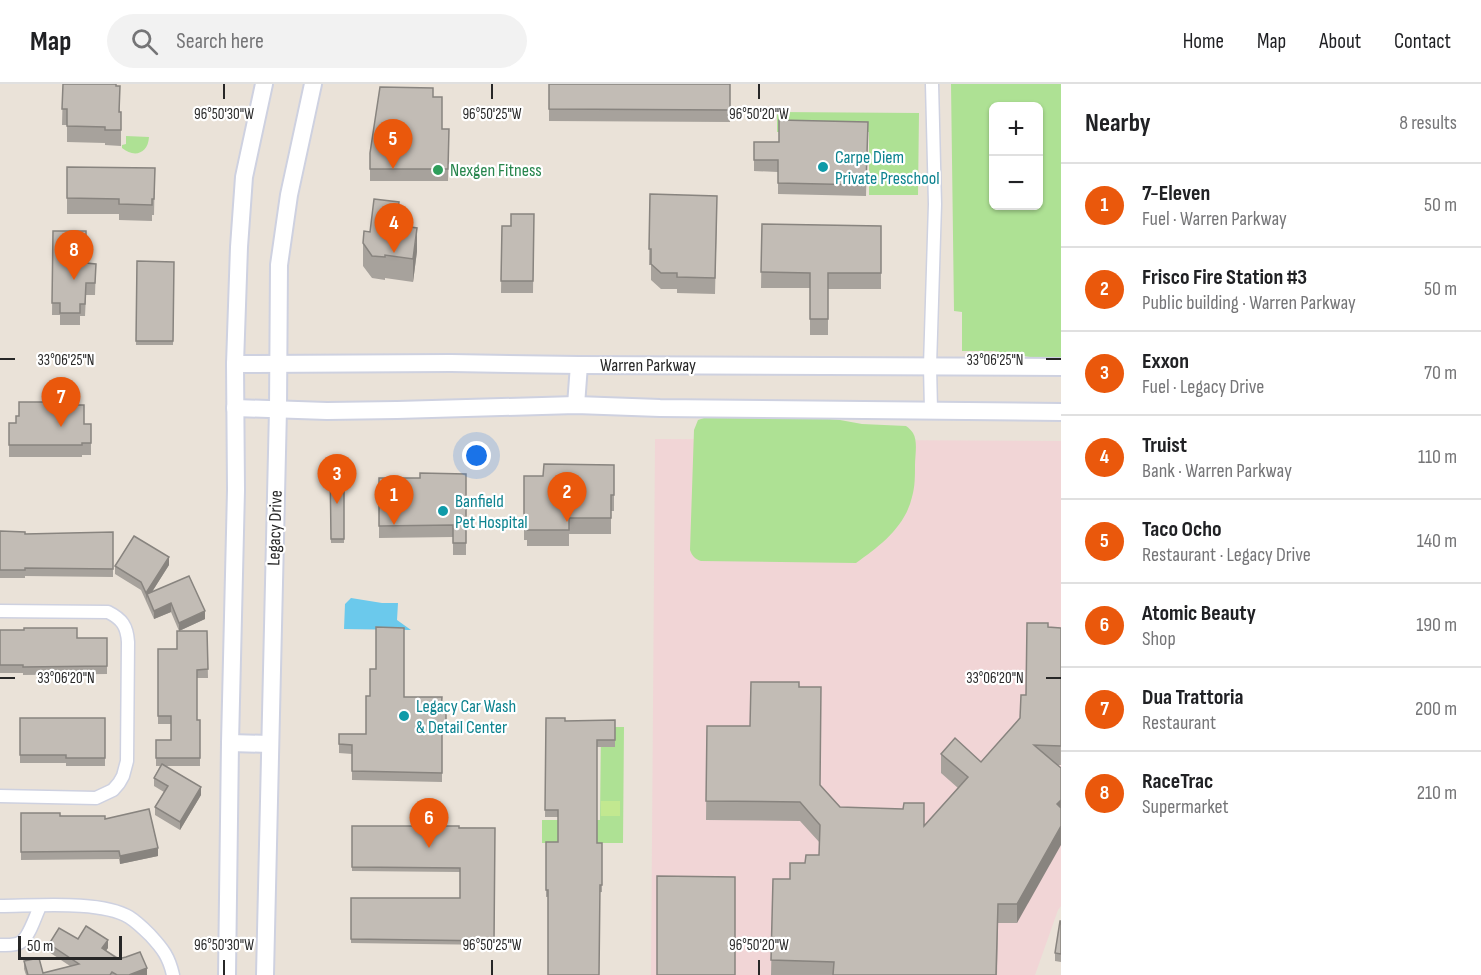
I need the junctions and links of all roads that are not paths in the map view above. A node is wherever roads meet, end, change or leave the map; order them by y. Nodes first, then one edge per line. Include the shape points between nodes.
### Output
1 (264, 84) edge
2 (313, 84) edge
3 (932, 84) edge
4 (235, 364) junction
5 (279, 364) junction
6 (579, 365) junction
7 (930, 366) junction
8 (1061, 367) edge
9 (576, 405) junction
10 (235, 408) junction
11 (278, 409) junction
12 (931, 410) junction
13 (1061, 412) edge
14 (0, 611) edge
15 (230, 742) junction
16 (269, 744) junction
17 (0, 796) edge
18 (0, 906) edge
19 (40, 906) junction
20 (0, 945) edge
21 (173, 975) edge
22 (227, 975) edge
23 (265, 975) edge

1 - 4 main road via 244,177
2 - 5 main road, Legacy Drive via 289,195 279,265
3 - 7 street via 935,204
4 - 5 main road, Warren Parkway
4 - 10 main road
5 - 6 main road, Warren Parkway
5 - 11 main road, Legacy Drive
6 - 7 main road, Warren Parkway
6 - 9 main road
7 - 8 main road, Warren Parkway
7 - 12 street
9 - 11 main road via 385,411
9 - 12 main road
10 - 11 main road
10 - 15 main road
11 - 16 main road, Legacy Drive
12 - 13 main road
14 - 17 street via 108,612 122,621 128,654 127,761 119,783 96,798
15 - 16 main road
15 - 22 main road
16 - 23 main road, Legacy Drive
18 - 19 street
19 - 20 street via 21,942
19 - 21 street via 105,908 129,917 162,947

